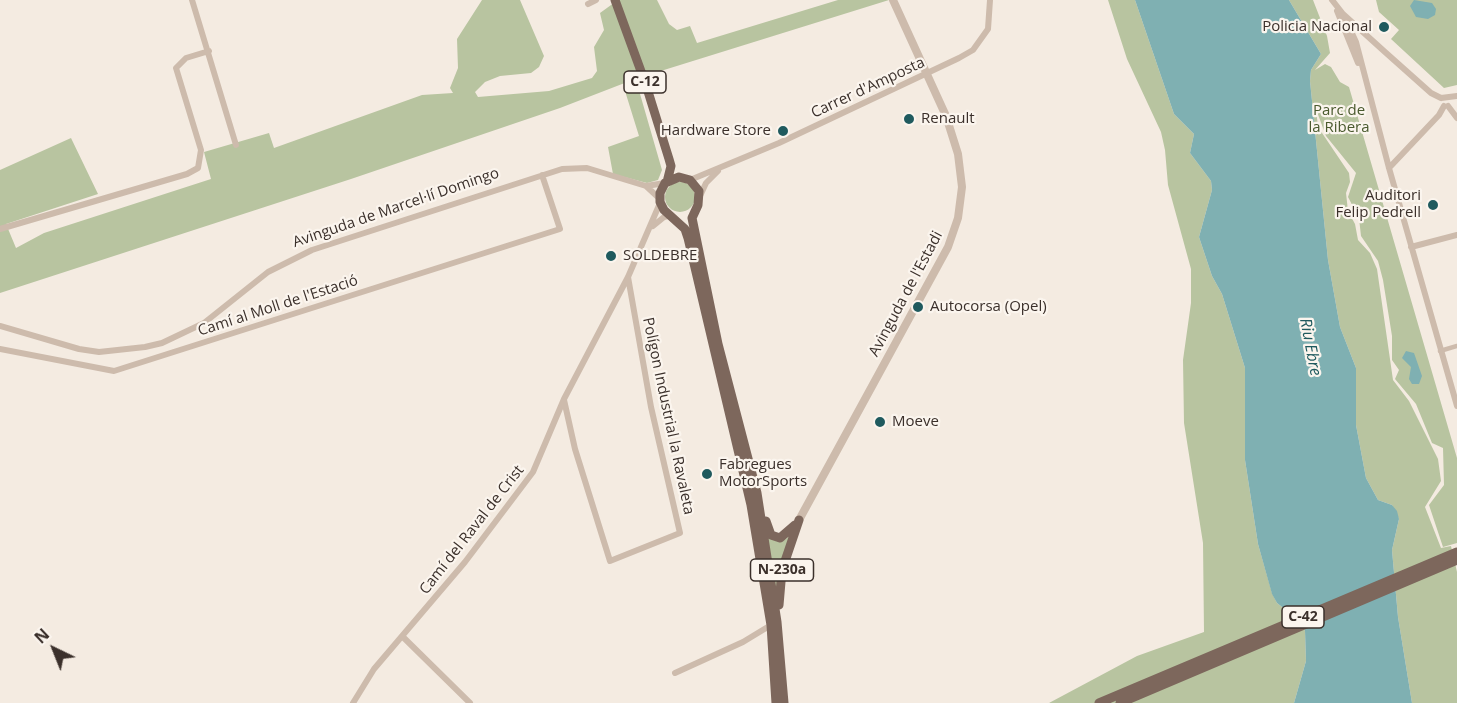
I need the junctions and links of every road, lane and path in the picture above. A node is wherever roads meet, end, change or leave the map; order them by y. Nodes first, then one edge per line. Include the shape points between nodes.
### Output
1 (192, 0) edge
2 (596, 0) edge
3 (615, 0) edge
4 (893, 0) edge
5 (990, 0) edge
6 (1333, 2) edge
7 (588, 4) dead end
8 (1343, 14) junction
9 (1367, 36) junction
10 (1357, 44) junction
11 (209, 51) junction
12 (927, 73) junction
13 (1365, 83) junction
14 (1449, 101) edge
15 (1457, 118) edge
16 (236, 145) dead end
17 (671, 166) junction
18 (1389, 168) junction
19 (721, 169) junction
20 (542, 175) junction
21 (688, 179) junction
22 (666, 182) junction
23 (646, 186) junction
24 (700, 196) junction
25 (660, 200) junction
26 (695, 209) junction
27 (673, 216) junction
28 (0, 229) edge
29 (650, 229) junction
30 (1457, 235) edge
31 (1412, 247) junction
32 (628, 277) junction
33 (0, 326) edge
34 (1457, 346) edge
35 (0, 349) edge
36 (1440, 351) junction
37 (564, 399) junction
38 (1457, 406) edge
39 (757, 493) junction
40 (799, 520) junction
41 (1457, 552) edge
42 (1457, 560) edge
43 (774, 623) junction
44 (402, 636) junction
45 (675, 673) dead end
46 (1150, 686) junction
47 (353, 703) edge
48 (470, 703) edge
49 (776, 703) edge
50 (784, 703) edge
51 (1099, 703) edge
52 (1120, 703) edge

1 - 11 street
2 - 7 street
3 - 17 main road, C-12
4 - 12 street, Avinguda de l'Estadi / N-230a
5 - 12 street, Carrer d'Amposta via 991,17 982,40 973,50
6 - 8 street
6 - 13 street
8 - 9 street
8 - 10 street
9 - 10 street
9 - 14 street via 1431,93
10 - 13 street
11 - 16 street
11 - 28 street via 186,58 176,68 201,150 198,168
12 - 19 street, Carrer d'Amposta
12 - 40 street, Avinguda de l'Estadi / N-230a via 958,154 962,187 958,218 948,247
13 - 18 street
14 - 15 street
14 - 18 street
17 - 21 main road
17 - 22 main road
18 - 31 street
19 - 21 street, Carrer d'Amposta
19 - 24 street via 706,183
20 - 23 street, Avinguda de Marcel·lí Domingo via 576,166
20 - 33 street, Avinguda de Marcel·lí Domingo via 312,250 268,272 204,322 162,344 99,352 60,346
20 - 35 street, Camí al Moll de l'Estació via 560,229 114,371
21 - 22 main road via 679,177
21 - 24 main road
22 - 23 street
22 - 25 main road
23 - 25 street
24 - 26 main road
25 - 27 main road
25 - 29 street, Camí del Raval de Crist
26 - 27 main road via 683,217
26 - 39 main road via 692,218 716,333
27 - 29 street via 664,216
27 - 43 main road via 688,238 751,504
29 - 32 street, Camí del Raval de Crist
30 - 31 street
31 - 36 street
32 - 37 street, Camí del Raval de Crist
32 - 37 street, Polígon Industrial la Ravaleta via 651,407 680,533 610,561 575,449
34 - 36 street
36 - 38 street
37 - 44 street, Camí del Raval de Crist via 533,472 465,562
39 - 40 main road, N-230a via 771,535 785,537
39 - 43 main road
40 - 43 main road, N-230a via 782,570
41 - 46 main road, C-42
42 - 46 main road, C-42
43 - 45 street
43 - 49 main road
43 - 50 main road
44 - 47 street, Camí del Raval de Crist via 374,669
44 - 48 street
46 - 51 main road, C-42
46 - 52 main road, C-42

